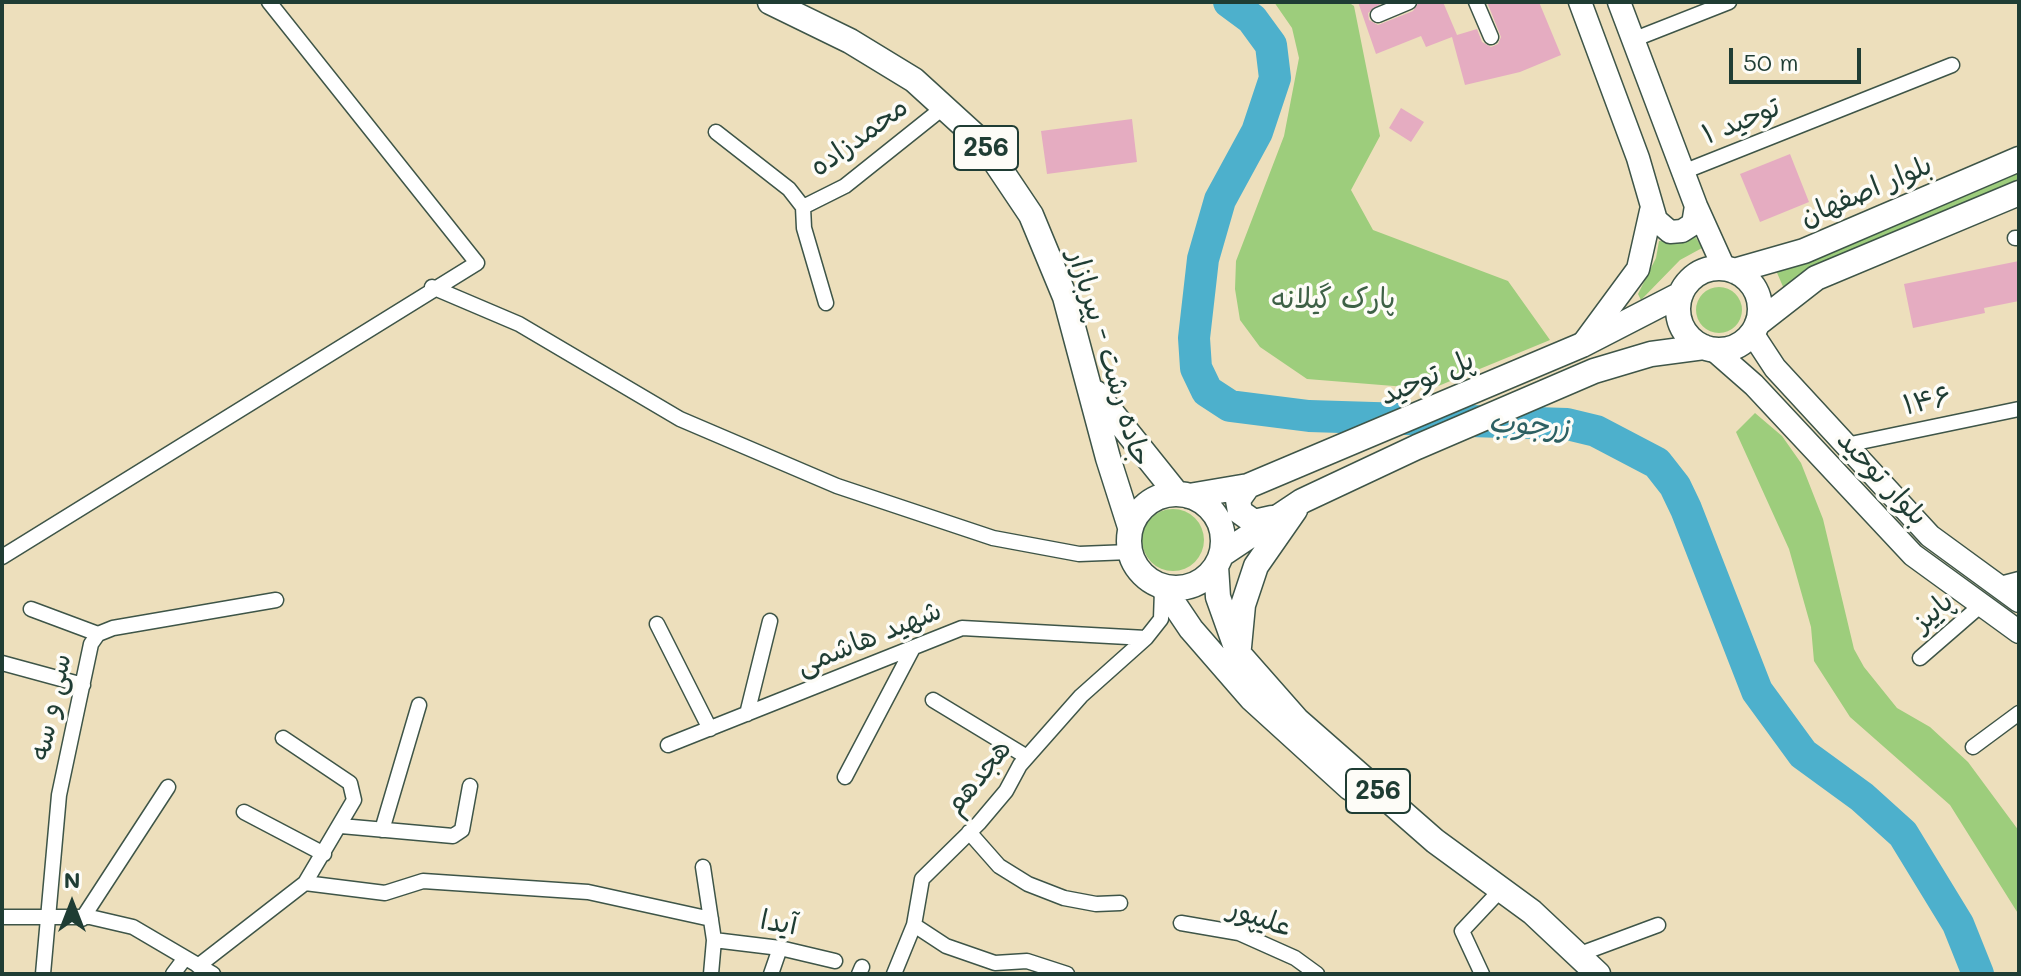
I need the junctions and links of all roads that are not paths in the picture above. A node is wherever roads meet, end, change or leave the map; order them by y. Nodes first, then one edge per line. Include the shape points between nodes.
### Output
1 (269, 2) edge
2 (770, 2) edge
3 (1409, 2) edge
4 (1476, 2) edge
5 (1580, 2) edge
6 (1619, 2) edge
7 (1729, 2) edge
8 (1378, 15) dead end
9 (1491, 37) dead end
10 (1635, 39) junction
11 (1952, 65) dead end
12 (944, 107) junction
13 (716, 132) dead end
14 (2019, 159) edge
15 (1683, 172) junction
16 (2019, 193) edge
17 (1696, 206) junction
18 (803, 207) junction
19 (1653, 215) junction
20 (1729, 270) junction
21 (432, 287) junction
22 (1681, 294) junction
23 (826, 303) dead end
24 (1755, 329) junction
25 (1582, 345) junction
26 (1709, 348) junction
27 (1775, 368) junction
28 (1754, 385) junction
29 (1091, 387) junction
30 (2019, 409) edge
31 (1846, 445) junction
32 (1248, 486) junction
33 (1183, 495) junction
34 (1302, 501) junction
35 (1272, 518) junction
36 (1130, 539) junction
37 (2, 557) edge
38 (1218, 560) junction
39 (2019, 579) edge
40 (1996, 585) junction
41 (1162, 586) junction
42 (276, 600) dead end
43 (2019, 601) edge
44 (1980, 606) junction
45 (31, 609) dead end
46 (770, 621) dead end
47 (657, 624) dead end
48 (2019, 632) edge
49 (98, 634) junction
50 (1146, 638) junction
51 (913, 648) junction
52 (1238, 653) junction
53 (1920, 658) dead end
54 (2, 663) edge
55 (83, 685) junction
56 (933, 700) dead end
57 (419, 705) dead end
58 (2019, 713) edge
59 (747, 714) junction
60 (710, 729) junction
61 (283, 738) dead end
62 (668, 745) dead end
63 (1973, 747) dead end
64 (1027, 757) junction
65 (845, 777) dead end
66 (470, 786) dead end
67 (168, 787) dead end
68 (244, 812) dead end
69 (341, 826) junction
70 (382, 830) junction
71 (969, 832) junction
72 (324, 854) junction
73 (703, 867) dead end
74 (305, 883) junction
75 (1493, 898) junction
76 (1120, 903) dead end
77 (2, 917) edge
78 (46, 919) junction
79 (82, 919) junction
80 (711, 919) junction
81 (1181, 923) dead end
82 (914, 925) junction
83 (1658, 925) dead end
84 (714, 940) junction
85 (780, 948) junction
86 (185, 958) junction
87 (835, 961) dead end
88 (1580, 964) edge
89 (198, 966) junction
90 (987, 968) edge
91 (43, 974) edge
92 (173, 974) edge
93 (213, 974) edge
94 (711, 974) edge
95 (771, 974) edge
96 (894, 974) edge
97 (1067, 974) edge
98 (1317, 974) edge
99 (1482, 974) edge
100 (1598, 974) edge

1 - 21 street via 477,263
2 - 12 main road, جاده رشت - پیربازار / 256 via 902,72
3 - 8 street
4 - 9 street
5 - 19 main road via 1638,158
6 - 10 main road
7 - 10 street
10 - 15 main road
11 - 15 street, توحید ۱
12 - 18 street, محمدزاده via 845,186
12 - 29 main road, جاده رشت - پیربازار / 256 via 982,142 1031,215 1065,297
13 - 18 street via 789,189
14 - 20 main road, بلوار اصفهان via 1804,251
15 - 17 main road
16 - 24 main road via 1816,278
17 - 19 main road via 1693,224 1682,231 1670,232
17 - 20 main road
18 - 23 street
19 - 25 main road via 1638,269
20 - 22 main road via 1702,272
20 - 24 main road via 1743,276 1757,293
21 - 36 street via 519,324 680,419 837,486 993,538 1079,554
21 - 37 street
22 - 25 main road, پل توحید
22 - 26 main road via 1681,326
24 - 26 main road via 1736,347
24 - 27 main road, بلوار توحید
25 - 32 main road, پل توحید
26 - 28 main road, بلوار توحید
26 - 34 main road via 1651,354 1594,371
27 - 28 main road via 1758,368
27 - 31 main road, بلوار توحید
28 - 44 main road, بلوار توحید via 1913,555
29 - 33 main road
29 - 36 main road, جاده رشت - پیربازار / 256
30 - 31 street, ۱۴۶
31 - 40 main road, بلوار توحید via 1930,536
32 - 33 main road, پل توحید
32 - 35 main road via 1238,500 1240,512 1254,522
33 - 36 main road via 1165,495 1143,507
33 - 38 main road, 256 via 1210,509 1217,519 1223,543
34 - 35 main road
34 - 52 main road via 1256,566 1243,605
35 - 38 main road
36 - 41 main road, 256 via 1141,573
38 - 41 main road via 1198,583
38 - 52 main road, 256 via 1218,597
39 - 40 street
40 - 43 main road, بلوار توحید
41 - 50 street via 1161,619
41 - 75 main road, 256 via 1191,629 1286,733 1392,825
42 - 49 street, سی و سه
44 - 48 main road, بلوار توحید
44 - 53 street, پاییز
45 - 49 street
46 - 59 street
47 - 60 street
49 - 55 street, سی و سه
50 - 51 street, شهید هاشمی via 962,628
50 - 64 street, هجدهم via 1081,696
51 - 59 street, شهید هاشمی
51 - 65 street
52 - 88 main road, 256 via 1297,720 1435,841 1532,912
54 - 55 street
55 - 78 street, سی و سه via 59,795
56 - 64 street
57 - 70 street
58 - 63 street
59 - 60 street, شهید هاشمی
60 - 62 street, شهید هاشمی
61 - 69 street via 350,783 354,800
64 - 71 street, هجدهم via 1006,791
66 - 70 street via 459,834
67 - 79 street
68 - 72 street
69 - 70 street
69 - 72 street
71 - 76 street via 999,866 1028,884 1064,898
71 - 82 street, هجدهم via 922,879
72 - 74 street
73 - 80 street
74 - 80 street via 385,893 423,881 588,892
74 - 89 street
75 - 88 main road, 256
75 - 99 street via 1462,931
77 - 78 street
78 - 79 street
78 - 91 street, سی و سه
79 - 86 street via 133,927
80 - 84 street
81 - 98 street, علیپور via 1239,933
82 - 90 street
82 - 96 street, هجدهم
83 - 88 street
84 - 85 street, آیدا
84 - 94 street
85 - 87 street, آیدا
85 - 95 street
86 - 89 street
86 - 92 street
88 - 100 main road, 256
89 - 93 street
90 - 97 street via 1027,961

